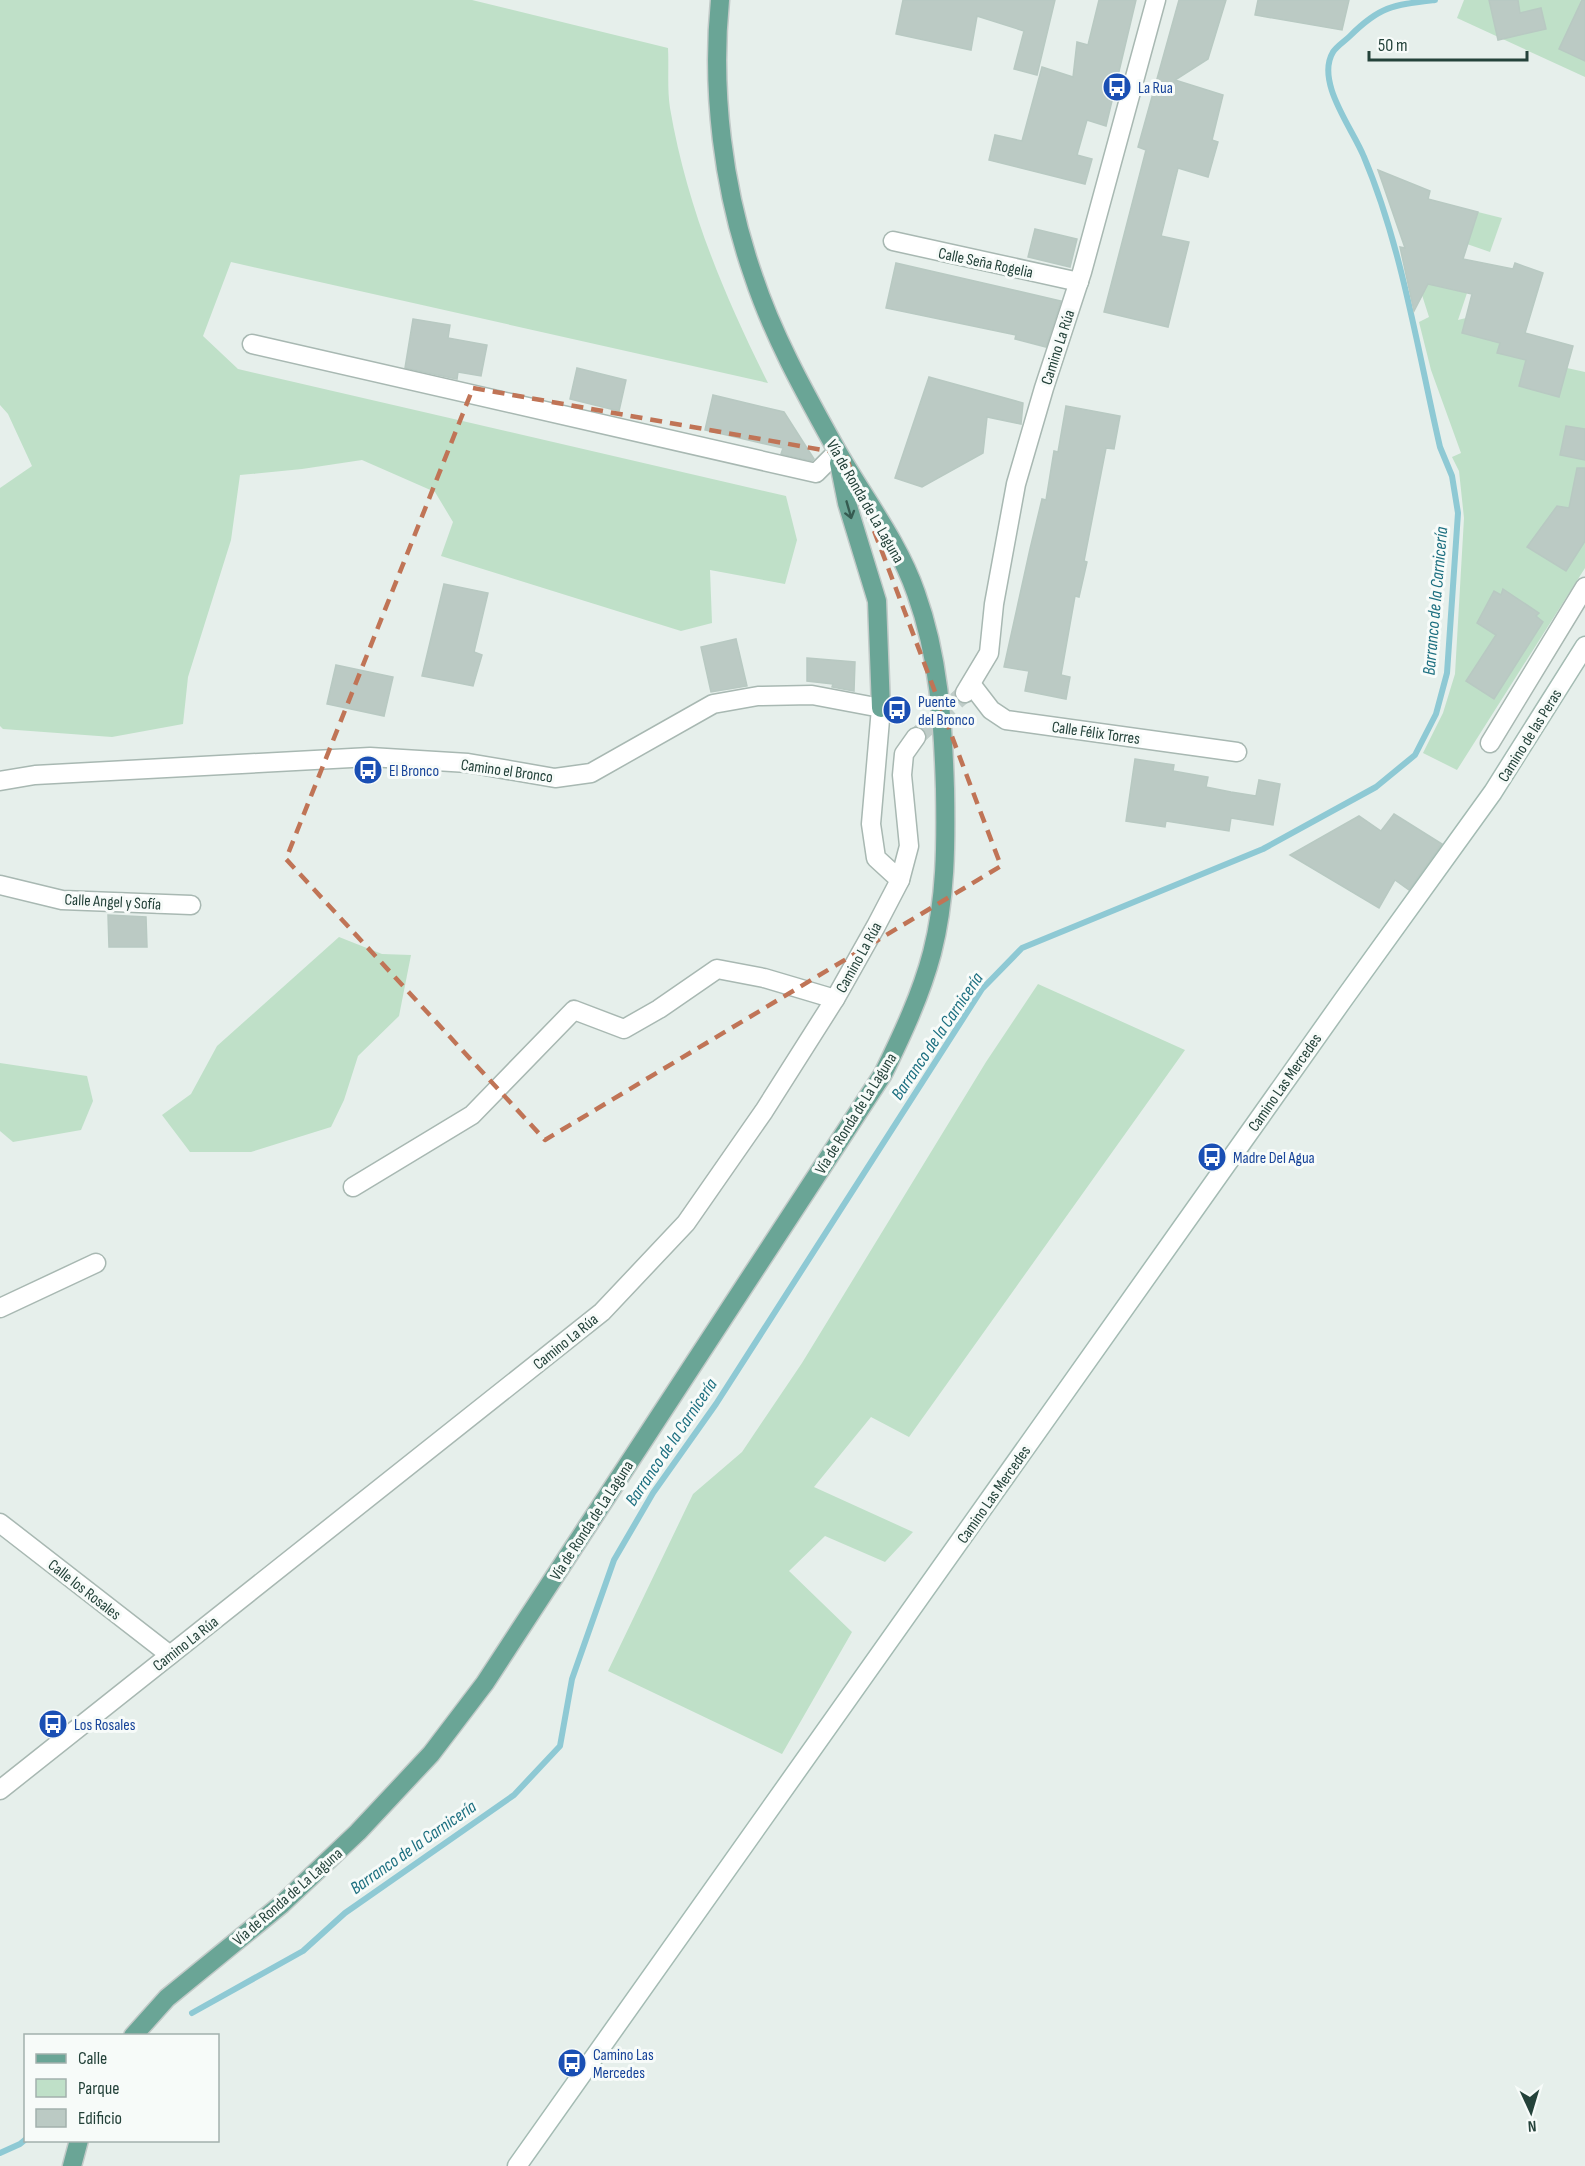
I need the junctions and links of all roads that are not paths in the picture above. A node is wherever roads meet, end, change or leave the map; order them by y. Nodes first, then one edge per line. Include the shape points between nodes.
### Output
1 (720, 0) edge
2 (1156, 0) edge
3 (892, 241) dead end
4 (1079, 282) junction
5 (252, 344) dead end
6 (837, 452) junction
7 (1585, 587) edge
8 (1585, 646) edge
9 (968, 688) joint
10 (881, 708) junction
11 (916, 737) tunnel mouth
12 (1491, 743) dead end
13 (1237, 752) dead end
14 (2, 780) edge
15 (1471, 823) joint
16 (900, 880) junction
17 (0, 885) edge
18 (191, 905) dead end
19 (835, 999) junction
20 (353, 1186) dead end
21 (96, 1263) dead end
22 (0, 1308) edge
23 (0, 1523) edge
24 (170, 1655) junction
25 (0, 1790) edge
26 (135, 2034) edge
27 (78, 2142) edge
28 (72, 2166) edge
29 (517, 2166) edge

1 - 6 main road, Vía de Ronda de La Laguna via 720,104 734,208 753,275 786,356
2 - 4 street, Camino La Rúa
3 - 4 street, Calle Seña Rogelia
4 - 9 street, Camino La Rúa via 1016,484 989,653
5 - 6 street via 816,473
6 -> 10 main road via 847,503 877,601
6 - 26 main road, Vía de Ronda de La Laguna via 884,525 916,591 933,651 943,719 946,854 941,905 932,953 910,1018 877,1084 485,1683 431,1754 358,1832 282,1904 166,1998
7 - 12 street
8 - 15 street, Camino de las Peras
9 - 13 street, Calle Félix Torres via 1006,720
10 - 14 street, Camino el Bronco via 812,695 758,696 713,704 591,773 555,778 468,763 370,758 35,775
10 - 16 street via 871,824 876,858
11 - 16 street, Camino La Rúa via 904,754 902,776 909,846
15 - 29 street, Camino Las Mercedes
16 - 19 street, Camino La Rúa
17 - 18 street, Calle Angel y Sofía via 62,900
19 - 20 street via 717,969 624,1029 574,1010 472,1115
19 - 24 street, Camino La Rúa via 686,1223 602,1312
21 - 22 street
23 - 24 street, Calle los Rosales
24 - 25 street, Camino La Rúa
27 - 28 main road

